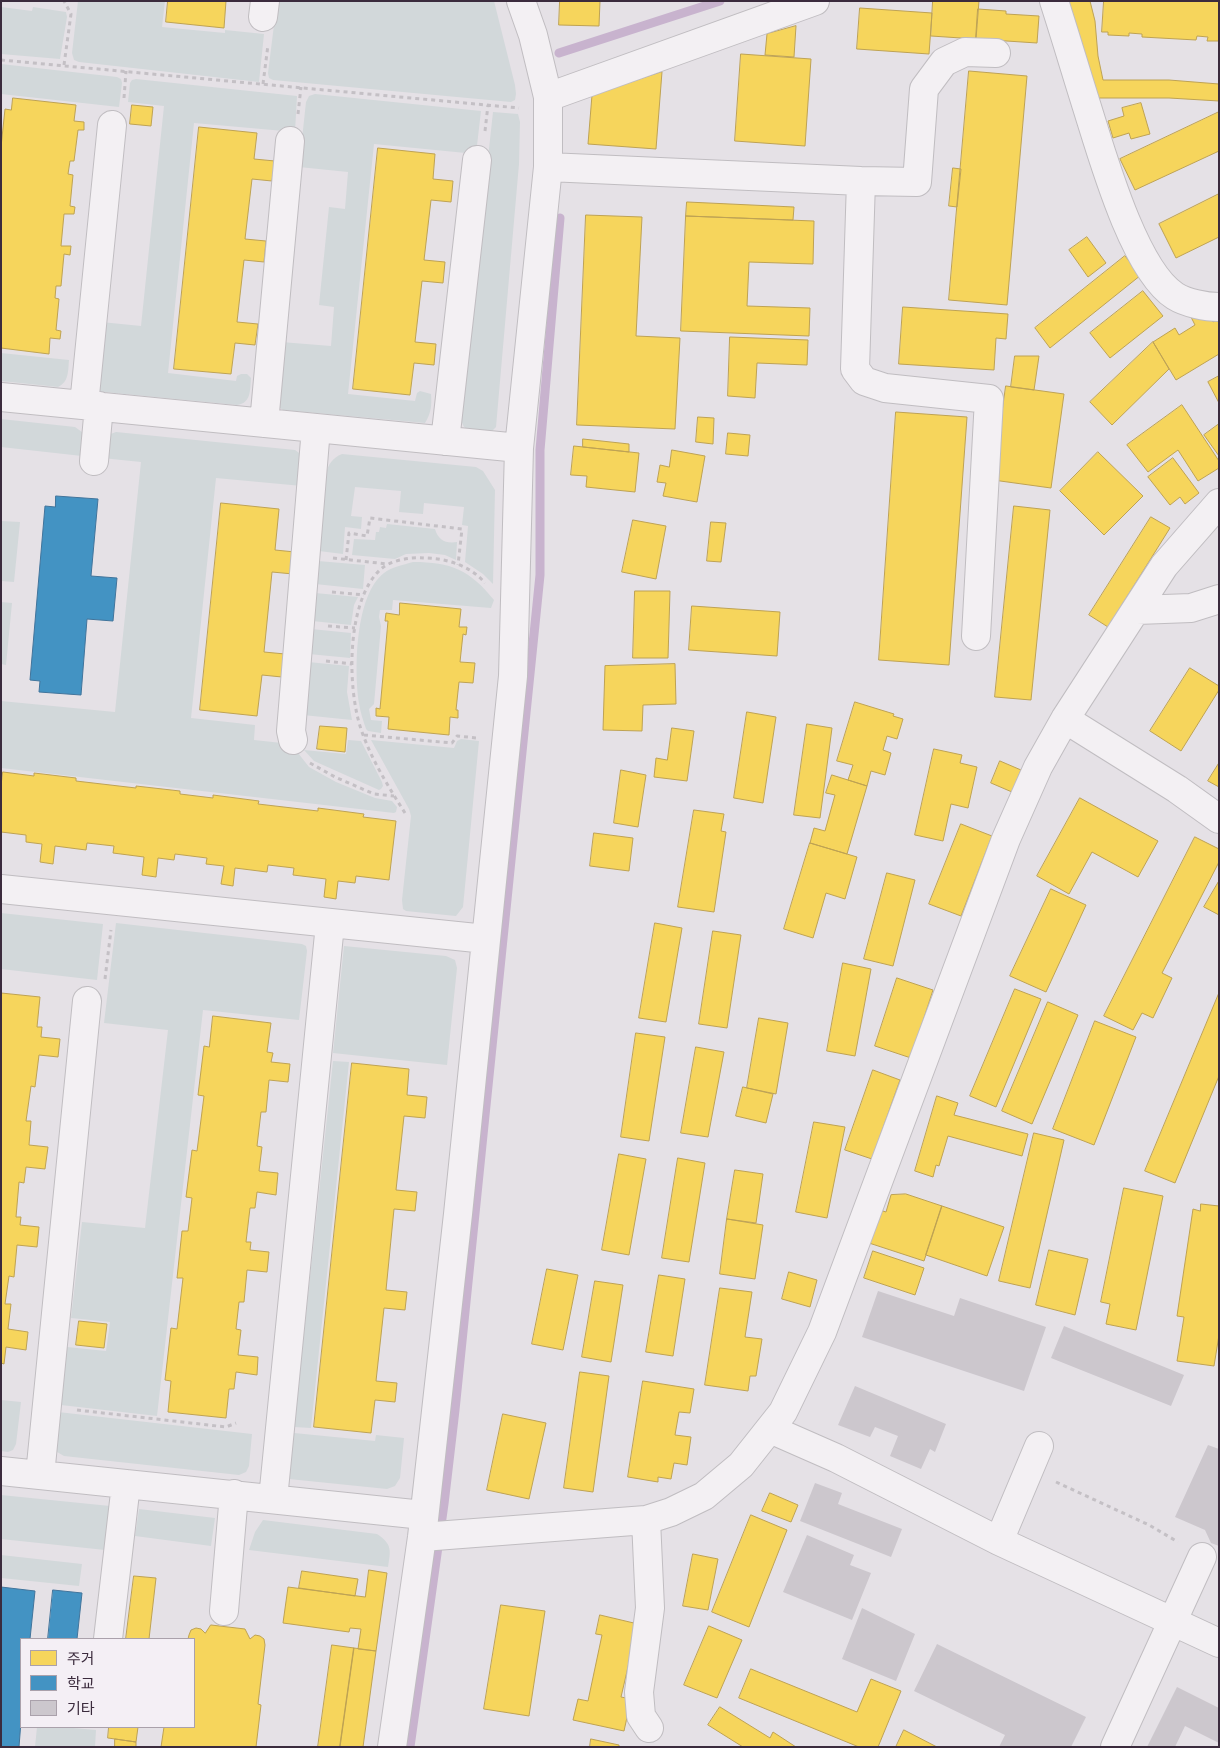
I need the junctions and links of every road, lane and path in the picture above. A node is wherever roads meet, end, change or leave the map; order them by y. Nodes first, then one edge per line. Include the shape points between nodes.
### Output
1 (64, 1) edge
2 (521, 1) edge
3 (815, 1) edge
4 (1054, 1) edge
5 (264, 9) edge
6 (996, 53) dead end
7 (1, 60) edge
8 (64, 65) junction
9 (263, 84) junction
10 (536, 103) junction
11 (112, 125) dead end
12 (290, 141) dead end
13 (476, 160) dead end
14 (548, 167) junction
15 (861, 181) junction
16 (1219, 307) edge
17 (1, 397) edge
18 (92, 406) junction
19 (264, 423) junction
20 (316, 428) junction
21 (445, 440) junction
22 (518, 448) junction
23 (94, 461) dead end
24 (1219, 503) edge
25 (305, 555) junction
26 (346, 560) junction
27 (387, 565) junction
28 (458, 565) junction
29 (488, 587) dead end
30 (1219, 599) edge
31 (1136, 610) junction
32 (976, 636) dead end
33 (1065, 719) junction
34 (364, 735) junction
35 (485, 738) dead end
36 (293, 740) joint
37 (395, 796) junction
38 (405, 813) dead end
39 (1219, 819) edge
40 (1, 889) edge
41 (111, 924) dead end
42 (330, 924) junction
43 (486, 940) junction
44 (87, 1001) joint
45 (72, 1409) dead end
46 (236, 1423) dead end
47 (770, 1429) junction
48 (1039, 1446) dead end
49 (1, 1471) edge
50 (40, 1475) junction
51 (1053, 1481) dead end
52 (126, 1484) junction
53 (234, 1494) junction
54 (273, 1499) junction
55 (646, 1520) junction
56 (1149, 1525) dead end
57 (423, 1526) junction
58 (999, 1541) junction
59 (1202, 1557) dead end
60 (224, 1611) dead end
61 (1173, 1622) junction
62 (108, 1638) edge
63 (1219, 1644) edge
64 (649, 1728) dead end
65 (392, 1747) edge
66 (1115, 1747) edge

1 - 8 path via 71,14
2 - 10 street via 533,35
3 - 10 street
4 - 16 street via 1127,224 1154,276 1175,296 1206,307
5 - 9 path via 270,36
6 - 15 street via 964,52 944,62 924,89 917,182
7 - 8 path
8 - 9 path
9 - 10 path
10 - 14 street
11 - 18 street
12 - 19 street
13 - 21 street
14 - 15 street
14 - 22 street
15 - 32 street via 855,369 864,381 885,388 989,399
17 - 18 street
18 - 19 street
18 - 23 street
19 - 20 street
20 - 21 street
20 - 25 street
21 - 22 street
22 - 43 street via 513,676
24 - 31 street via 1164,566
25 - 26 path
25 - 36 street via 291,731
26 - 27 path
26 - 28 path via 349,533 367,536 370,518 462,529
27 - 28 path via 413,557 434,558
27 - 34 path via 372,579 362,600 355,628 354,704
28 - 29 path via 470,570
30 - 31 street via 1191,608
31 - 33 street
33 - 39 street via 1177,788
33 - 47 street via 1038,767 1006,839 822,1332 783,1412
34 - 35 path via 452,743 457,736
34 - 37 path
36 - 37 path via 311,765 374,794
37 - 38 path
40 - 42 street
41 - 44 path via 105,982
42 - 43 street
42 - 54 street
43 - 57 street
44 - 50 street
45 - 46 path via 226,1427
47 - 55 street via 741,1465 704,1496
47 - 58 street via 836,1458
48 - 58 street
49 - 50 street
50 - 52 street
51 - 56 path
52 - 53 street
52 - 62 street
53 - 54 street
53 - 60 street
54 - 57 street
55 - 57 street
55 - 64 street via 650,1608 639,1692 641,1716
57 - 65 street
58 - 61 street
59 - 61 street
61 - 63 street
61 - 66 street

